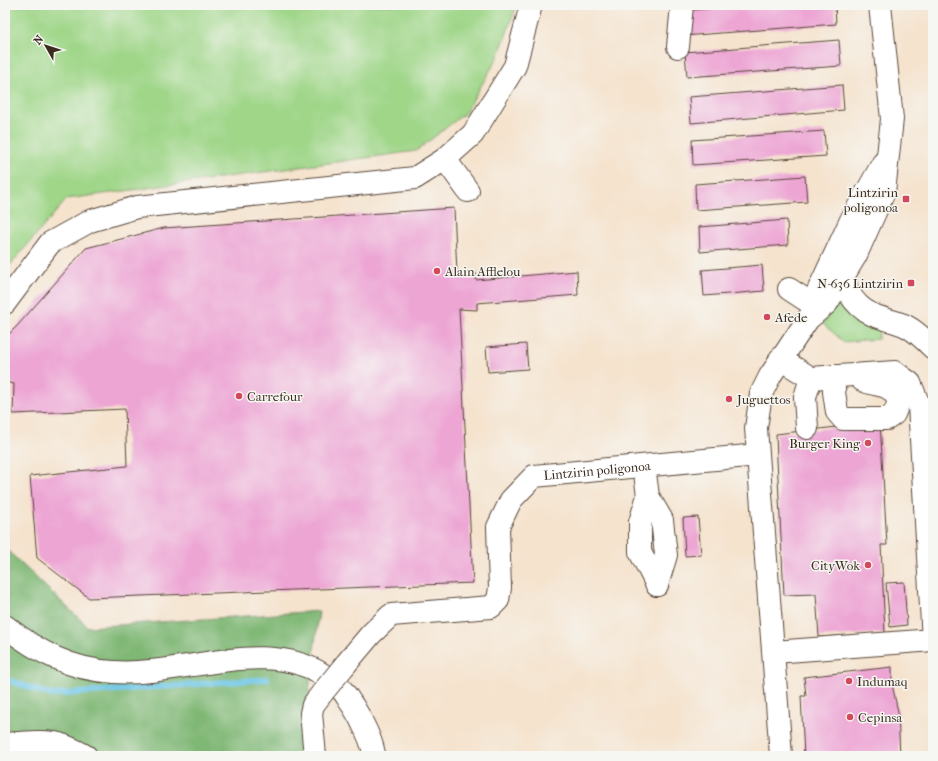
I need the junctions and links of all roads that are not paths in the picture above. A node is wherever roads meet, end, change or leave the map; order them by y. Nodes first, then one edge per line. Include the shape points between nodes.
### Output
1 (531, 5) edge
2 (682, 5) edge
3 (880, 5) edge
4 (678, 47) dead end
5 (889, 151) junction
6 (445, 159) junction
7 (468, 191) dead end
8 (842, 278) junction
9 (789, 289) dead end
10 (5, 303) edge
11 (810, 312) junction
12 (933, 348) edge
13 (780, 359) junction
14 (811, 378) junction
15 (807, 428) dead end
16 (758, 455) junction
17 (644, 466) junction
18 (648, 496) dead end
19 (5, 626) edge
20 (933, 640) edge
21 (774, 652) junction
22 (5, 744) edge
23 (86, 756) edge
24 (316, 756) edge
25 (374, 756) edge
26 (781, 756) edge

1 - 6 street via 515,66 472,134
2 - 4 street
3 - 5 street via 892,119
5 - 8 street via 869,207 842,265
5 - 11 street via 851,220
6 - 7 street
6 - 10 street via 415,178 137,207 90,220 50,243
8 - 11 street via 827,303
8 - 12 street via 854,301 862,309 908,327
9 - 11 street
11 - 13 street
13 - 14 street
13 - 16 street via 761,394 756,428
14 - 15 street via 805,397
14 - 20 street via 895,372 910,383 918,405
16 - 17 street, Lintzirin poligonoa
16 - 21 street
17 - 18 street
17 - 24 street, Lintzirin poligonoa, bridge via 534,476 511,500 498,527 498,600 491,606 391,615 371,634 313,705 311,713
19 - 25 street via 45,654 69,664 115,673 253,658 282,660 301,665 320,672 341,689 366,731
20 - 21 street
21 - 26 street
22 - 23 street via 58,743

